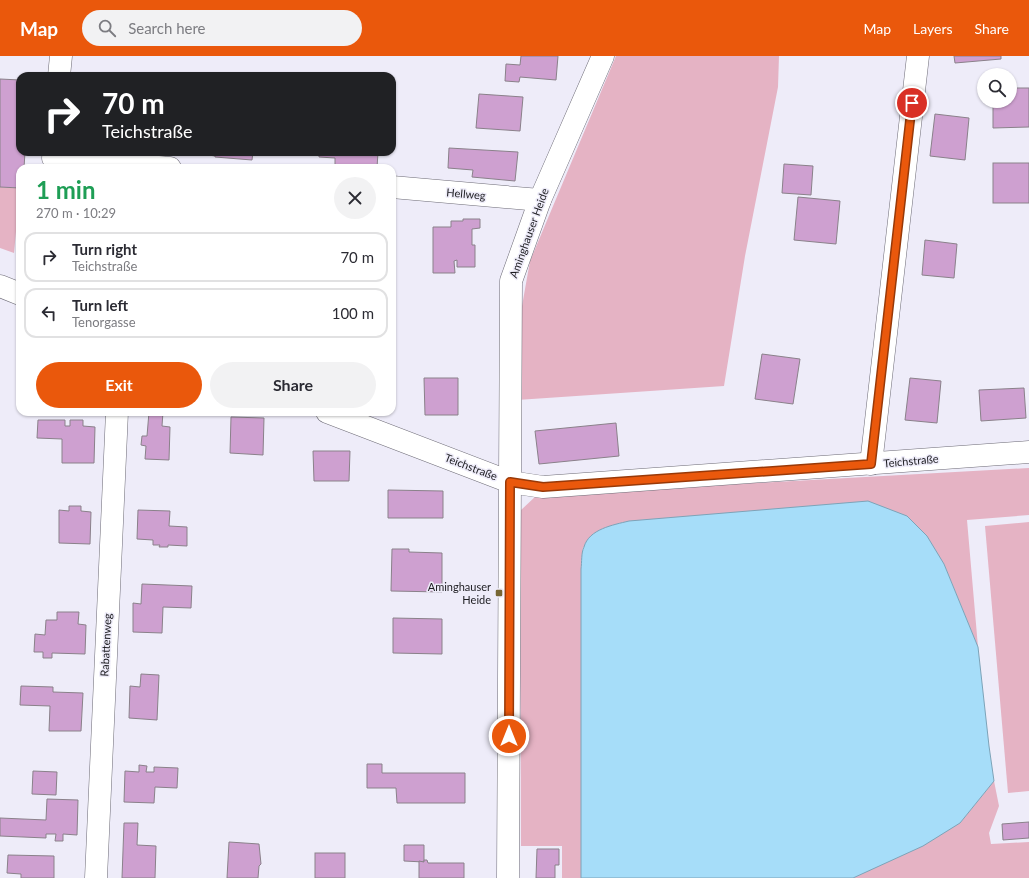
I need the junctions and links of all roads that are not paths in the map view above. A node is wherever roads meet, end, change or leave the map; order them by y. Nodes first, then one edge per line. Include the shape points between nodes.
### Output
1 (61, 56) edge
2 (603, 56) edge
3 (918, 56) edge
4 (59, 72) edge
5 (53, 159) edge
6 (118, 164) edge
7 (396, 187) edge
8 (540, 200) junction
9 (0, 286) edge
10 (16, 292) edge
11 (117, 416) edge
12 (337, 416) edge
13 (1029, 452) edge
14 (871, 464) junction
15 (510, 482) junction
16 (96, 878) edge
17 (508, 878) edge

1 - 4 street
2 - 8 street, Aminghauser Heide
3 - 14 street
5 - 6 street
7 - 8 street, Hellweg
8 - 15 street, Aminghauser Heide via 511,281
9 - 10 street
11 - 16 street, Rabattenweg
12 - 15 street, Teichstraße
13 - 14 street, Teichstraße
14 - 15 street, Teichstraße via 543,487
15 - 17 street, Aminghauser Heide

